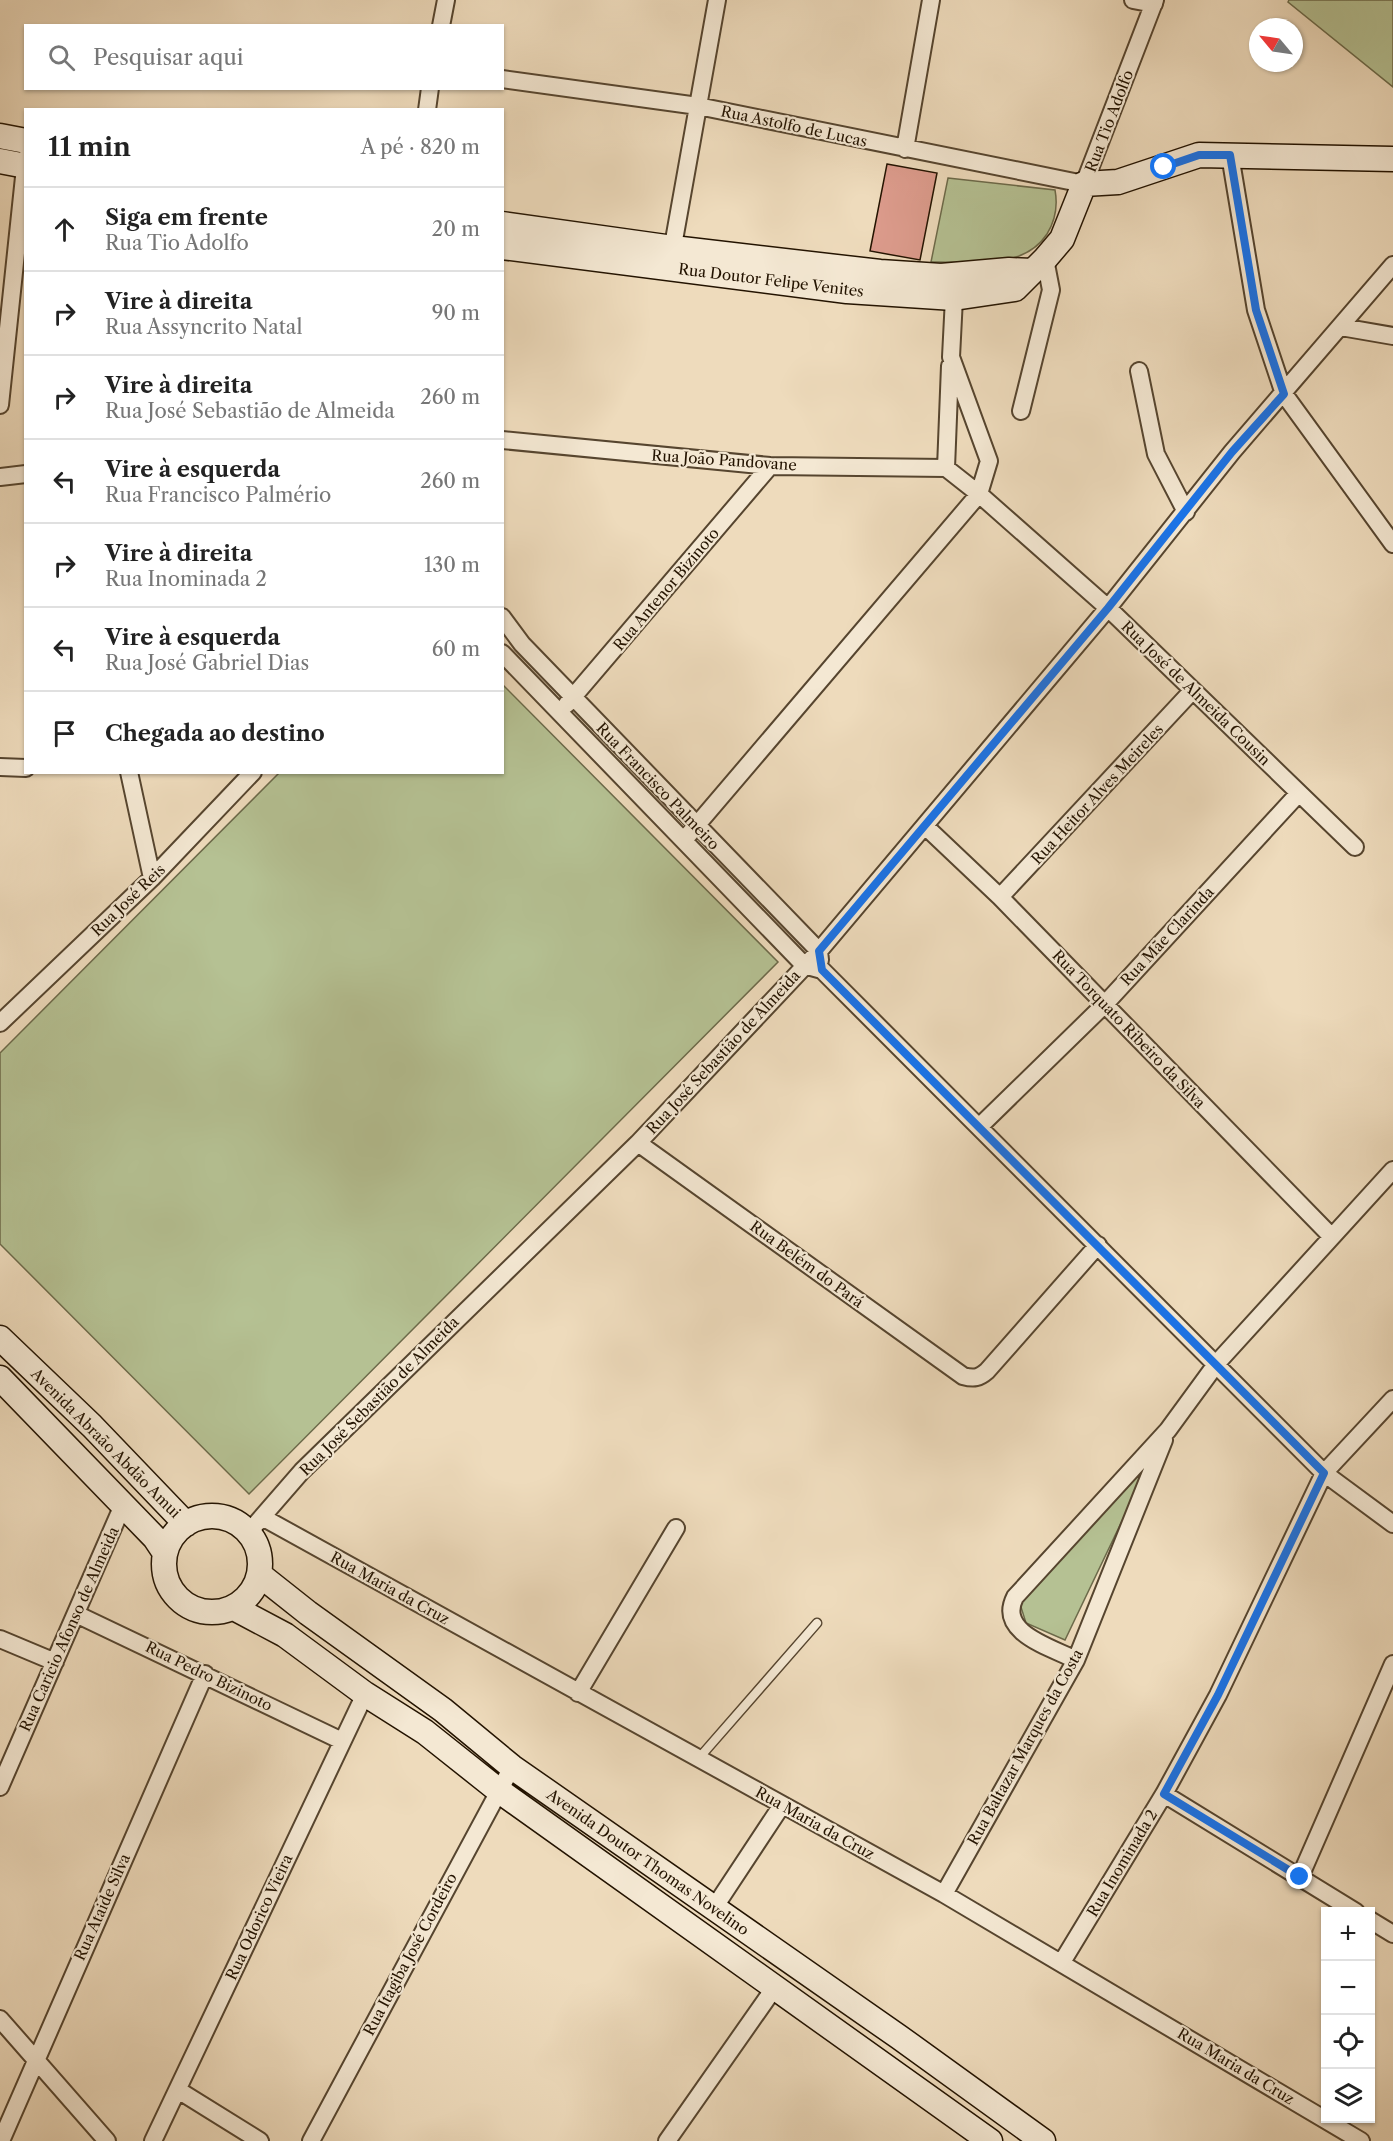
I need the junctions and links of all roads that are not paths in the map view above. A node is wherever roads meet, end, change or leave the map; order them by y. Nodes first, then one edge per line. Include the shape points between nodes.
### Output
1 (446, 0) edge
2 (717, 0) edge
3 (932, 0) edge
4 (1133, 0) edge
5 (1155, 2) edge
6 (441, 24) edge
7 (504, 79) edge
8 (430, 90) edge
9 (698, 106) junction
10 (427, 108) edge
11 (0, 136) edge
12 (24, 141) edge
13 (905, 149) junction
14 (1230, 155) junction
15 (1393, 159) edge
16 (0, 161) edge
17 (24, 163) edge
18 (24, 173) edge
19 (1084, 184) junction
20 (504, 224) edge
21 (504, 247) edge
22 (671, 257) junction
23 (1039, 265) junction
24 (1393, 265) edge
25 (954, 298) junction
26 (1341, 327) junction
27 (1393, 336) edge
28 (951, 357) junction
29 (1139, 371) dead end
30 (1284, 394) junction
31 (0, 405) edge
32 (1021, 411) dead end
33 (504, 440) edge
34 (770, 466) junction
35 (946, 468) junction
36 (24, 474) edge
37 (0, 477) edge
38 (979, 494) junction
39 (1186, 512) junction
40 (1393, 544) edge
41 (1108, 608) junction
42 (504, 619) edge
43 (504, 655) edge
44 (1193, 690) junction
45 (573, 698) junction
46 (560, 711) junction
47 (0, 767) edge
48 (24, 768) edge
49 (129, 774) edge
50 (251, 774) edge
51 (1299, 793) junction
52 (696, 826) junction
53 (925, 826) junction
54 (684, 840) junction
55 (1355, 847) dead end
56 (152, 878) junction
57 (1000, 897) junction
58 (819, 951) junction
59 (804, 965) junction
60 (822, 970) junction
61 (1105, 1004) junction
62 (0, 1023) edge
63 (980, 1126) junction
64 (638, 1143) junction
65 (1393, 1170) edge
66 (1331, 1236) junction
67 (1098, 1245) junction
68 (0, 1338) edge
69 (1216, 1363) junction
70 (0, 1378) edge
71 (1393, 1399) edge
72 (1168, 1430) junction
73 (1324, 1473) junction
74 (123, 1505) junction
75 (186, 1524) junction
76 (1393, 1524) edge
77 (255, 1525) junction
78 (676, 1528) dead end
79 (165, 1553) junction
80 (260, 1575) junction
81 (234, 1608) junction
82 (76, 1614) junction
83 (817, 1623) dead end
84 (0, 1639) edge
85 (1076, 1660) junction
86 (55, 1662) junction
87 (1393, 1664) edge
88 (205, 1674) junction
89 (365, 1694) junction
90 (578, 1694) junction
91 (342, 1741) junction
92 (699, 1758) junction
93 (512, 1767) junction
94 (0, 1787) edge
95 (498, 1790) junction
96 (1164, 1794) junction
97 (782, 1805) junction
98 (1300, 1877) junction
99 (944, 1894) junction
100 (1349, 1907) edge
101 (714, 1908) junction
102 (1375, 1923) edge
103 (1393, 1934) edge
104 (1062, 1962) junction
105 (775, 1987) junction
106 (0, 2019) edge
107 (35, 2060) junction
108 (178, 2090) junction
109 (1, 2141) edge
110 (107, 2141) edge
111 (153, 2141) edge
112 (260, 2141) edge
113 (311, 2141) edge
114 (667, 2141) edge
115 (990, 2141) edge
116 (1043, 2141) edge
117 (1361, 2141) edge

1 - 6 street
2 - 9 street
3 - 13 street
4 - 5 street
5 - 19 street, Rua Tio Adolfo
7 - 9 street, Rua Astolfo de Lucas
8 - 10 street
9 - 13 street, Rua Astolfo de Lucas
9 - 22 street
11 - 12 main road
13 - 19 street, Rua Astolfo de Lucas
14 - 15 main road, Rua Tio Adolfo
14 - 19 main road, Rua Tio Adolfo via 1199,155 1118,182
14 - 30 street via 1256,310
16 - 17 main road
18 - 31 street
19 - 23 main road, Rua Doutor Felipe Venites via 1070,224
20 - 22 main road, Rua Doutor Felipe Venites
21 - 22 main road, Rua Doutor Felipe Venites
22 - 23 main road, Rua Doutor Felipe Venites via 941,276
22 - 25 main road, Rua Doutor Felipe Venites via 847,291
23 - 25 main road, Rua Doutor Felipe Venites via 1015,289
23 - 32 street via 1052,290
24 - 26 street, Rua José Sebastião de Almeida
25 - 28 street
26 - 27 street
26 - 30 street, Rua José Sebastião de Almeida
28 - 35 street
28 - 38 street via 989,461
29 - 39 street via 1156,454
30 - 39 street, Rua José Sebastião de Almeida
30 - 40 street
33 - 34 street, Rua João Pandovane
34 - 35 street, Rua João Pandovane
34 - 45 street, Rua Antenor Bizinoto
35 - 38 street, Rua José de Almeida Cousin
36 - 37 street
38 - 41 street, Rua José de Almeida Cousin
38 - 52 street
39 - 41 street, Rua José Sebastião de Almeida
41 - 44 street, Rua José de Almeida Cousin
41 - 53 street, Rua José Sebastião de Almeida
42 - 45 street, Rua Francisco Palmeiro
43 - 46 street, Rua Francisco Palmeiro
44 - 51 street, Rua José de Almeida Cousin
44 - 57 street, Rua Heitor Alves Meireles
45 - 46 street, Rua Antenor Bizinoto
45 - 52 street, Rua Francisco Palmeiro
46 - 54 street, Rua Francisco Palmeiro
47 - 48 street
49 - 56 street
50 - 56 street, Rua José Reis
51 - 55 street, Rua José de Almeida Cousin
51 - 61 street, Rua Mãe Clarinda
52 - 54 street
52 - 58 street, Rua Francisco Palmeiro
53 - 57 street, Rua Torquato Ribeiro da Silva
53 - 58 street, Rua José Sebastião de Almeida
54 - 59 street, Rua Francisco Palmeiro
56 - 62 street, Rua José Reis
57 - 61 street, Rua Torquato Ribeiro da Silva
58 - 59 street, Rua José Sebastião de Almeida
58 - 60 street
59 - 60 street
59 - 64 street, Rua José Sebastião de Almeida
60 - 63 street
61 - 63 street, Rua Mãe Clarinda
61 - 66 street, Rua Torquato Ribeiro da Silva
63 - 67 street
64 - 67 street, Rua Belém do Pará via 963,1376 979,1377 987,1371
64 - 77 street, Rua José Sebastião de Almeida via 302,1472
65 - 66 street
66 - 69 street
67 - 69 street
68 - 75 main road, Avenida Abraão Abdão Amui
69 - 72 street
69 - 73 street
70 - 74 main road, Avenida Abraão Abdão Amui
71 - 73 street, Rua Inominada 2
72 - 85 street, Rua Baltazar Marques da Costa
72 - 85 street via 1015,1597 1011,1606 1013,1623 1023,1634
73 - 76 street
73 - 96 street, Rua Inominada 2 via 1218,1695
74 - 79 main road, Avenida Abraão Abdão Amui
74 - 82 street, Rua Caricio Afonso de Almeida
75 - 77 main road via 212,1516
75 - 79 main road
77 - 80 main road
77 - 90 street, Rua Maria da Cruz
78 - 90 street
79 - 81 main road via 164,1569 176,1598 204,1612
80 - 81 main road via 254,1588
80 - 93 main road, Avenida Doutor Thomas Novelino via 443,1710
81 - 89 main road, Avenida Doutor Thomas Novelino via 285,1635
82 - 86 street, Rua Caricio Afonso de Almeida
82 - 88 street, Rua Pedro Bizinoto
83 - 92 lane
84 - 86 street
85 - 99 street, Rua Baltazar Marques da Costa
86 - 94 street, Rua Caricio Afonso de Almeida
87 - 98 street
88 - 91 street, Rua Pedro Bizinoto
88 - 107 street, Rua Ataide Silva
89 - 91 street, Rua Odorico Vieira
89 - 95 main road, Avenida Doutor Thomas Novelino via 425,1732
90 - 92 street, Rua Maria da Cruz
91 - 108 street, Rua Odorico Vieira
92 - 97 street, Rua Maria da Cruz
93 - 95 street, Rua Itagiba José Cordeiro
93 - 101 main road, Avenida Doutor Thomas Novelino
95 - 105 main road, Avenida Doutor Thomas Novelino
95 - 113 street, Rua Itagiba José Cordeiro
96 - 98 street
96 - 104 street, Rua Inominada 2
97 - 99 street, Rua Maria da Cruz
97 - 101 street
98 - 100 street
99 - 104 street, Rua Maria da Cruz
101 - 116 main road, Avenida Doutor Thomas Novelino
102 - 103 street
104 - 117 street, Rua Maria da Cruz
105 - 114 street
105 - 115 main road, Avenida Doutor Thomas Novelino
106 - 107 street
107 - 109 street, Rua Ataide Silva
107 - 110 street
108 - 111 street, Rua Odorico Vieira
108 - 112 street

